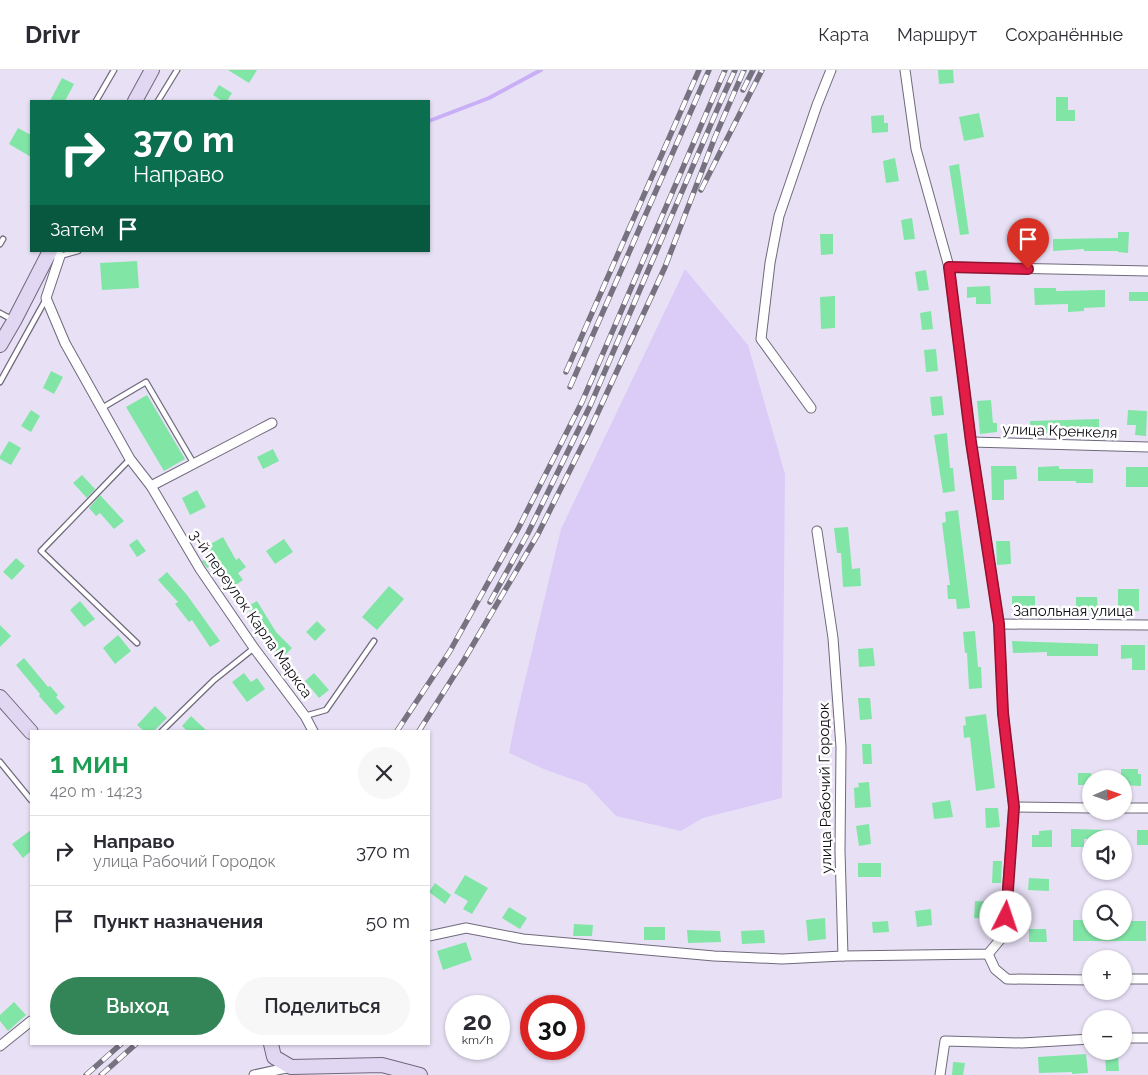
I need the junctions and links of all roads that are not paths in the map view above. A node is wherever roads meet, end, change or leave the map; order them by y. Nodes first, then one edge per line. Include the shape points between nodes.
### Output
1 (114, 70) edge
2 (152, 70) edge
3 (177, 70) edge
4 (831, 70) edge
5 (905, 70) edge
6 (97, 100) edge
7 (136, 100) edge
8 (159, 100) edge
9 (56, 252) edge
10 (949, 267) junction
11 (1148, 271) edge
12 (46, 298) junction
13 (0, 313) edge
14 (14, 321) junction
15 (0, 345) edge
16 (0, 382) edge
17 (102, 408) junction
18 (811, 408) dead end
19 (272, 423) dead end
20 (971, 442) junction
21 (1148, 447) edge
22 (130, 460) junction
23 (194, 464) junction
24 (151, 486) junction
25 (817, 530) dead end
26 (999, 624) junction
27 (1148, 625) edge
28 (374, 641) dead end
29 (137, 643) dead end
30 (254, 648) junction
31 (0, 697) edge
32 (305, 716) junction
33 (163, 730) edge
34 (312, 730) edge
35 (30, 731) edge
36 (0, 762) edge
37 (30, 799) edge
38 (1014, 807) junction
39 (1082, 808) edge
40 (1132, 808) edge
41 (1148, 808) edge
42 (430, 936) edge
43 (988, 954) junction
44 (843, 956) junction
45 (1132, 979) edge
46 (1148, 979) edge
47 (1082, 980) edge
48 (30, 1022) edge
49 (1132, 1038) edge
50 (1148, 1038) edge
51 (1082, 1040) edge
52 (271, 1045) edge
53 (0, 1046) edge
54 (292, 1067) junction
55 (254, 1075) edge
56 (420, 1075) edge
57 (940, 1075) edge

1 - 6 lane
2 - 7 street
3 - 8 lane
4 - 18 street via 779,216 761,339
5 - 10 street via 916,149
9 - 12 street
9 - 14 street
10 - 11 street
10 - 20 street
12 - 16 lane
12 - 17 street, 3-й переулок Карла Маркса via 64,343
13 - 14 lane
14 - 15 street
17 - 22 street, 3-й переулок Карла Маркса
17 - 23 lane via 146,382
19 - 23 street
20 - 21 street, улица Кренкеля
20 - 26 street
22 - 24 street, 3-й переулок Карла Маркса
22 - 29 lane via 41,551
23 - 24 street
24 - 30 street, 3-й переулок Карла Маркса via 200,569
25 - 44 street, улица Рабочий Городок via 833,638 841,747
26 - 27 street, Запольная улица
26 - 38 street via 1003,713
28 - 32 lane via 326,710
30 - 32 street, 3-й переулок Карла Маркса
30 - 33 lane via 214,680
31 - 35 street
32 - 34 street, 3-й переулок Карла Маркса
36 - 37 lane
38 - 39 street
38 - 43 street via 1004,935
40 - 41 street
42 - 44 street via 466,928 523,940 714,956 782,959
43 - 44 street
43 - 47 street via 994,969 1007,979
45 - 46 street
48 - 53 street
49 - 50 street
51 - 57 street via 1022,1043 945,1041
52 - 54 street via 274,1056
54 - 55 street
54 - 56 street via 382,1065

